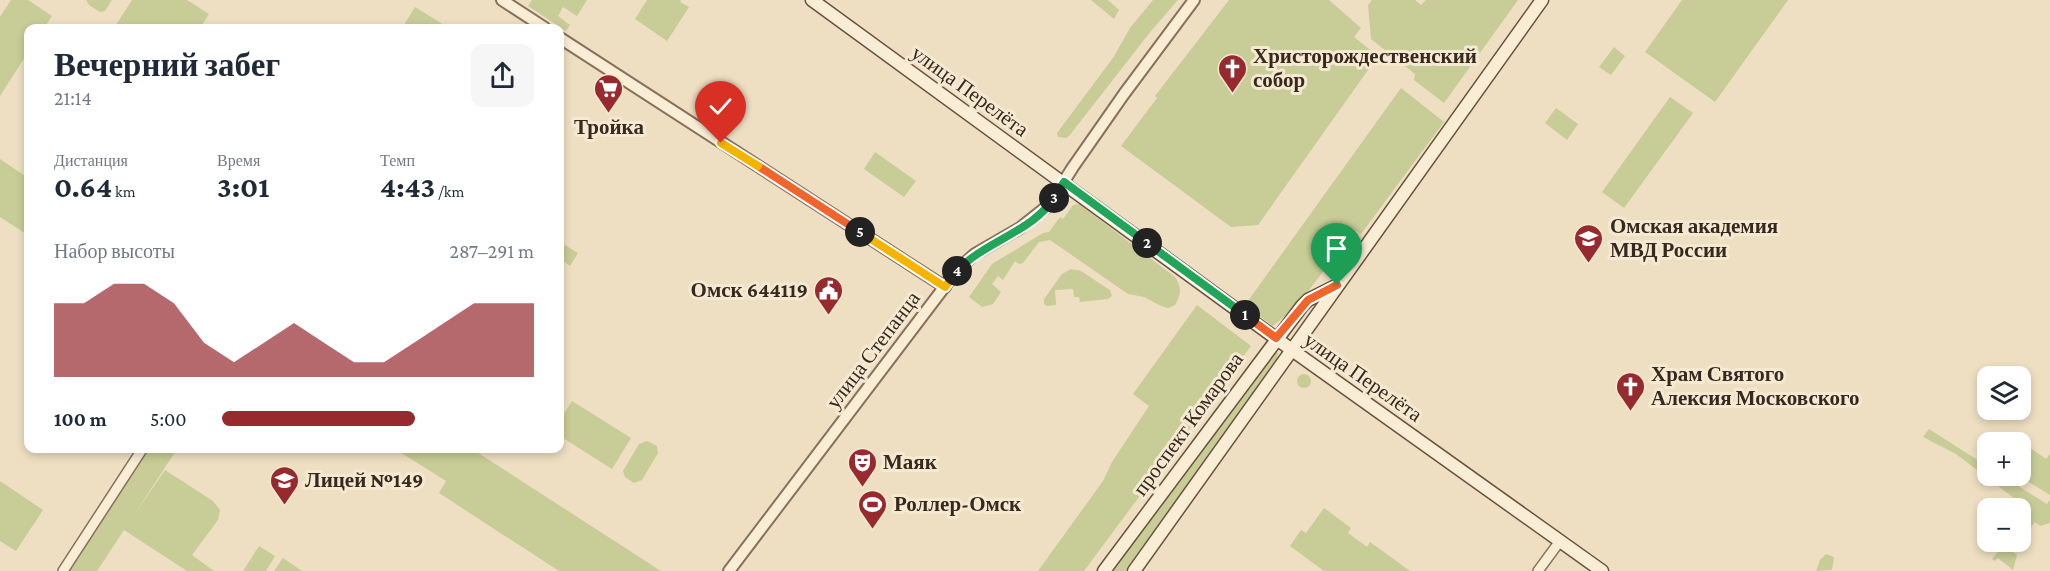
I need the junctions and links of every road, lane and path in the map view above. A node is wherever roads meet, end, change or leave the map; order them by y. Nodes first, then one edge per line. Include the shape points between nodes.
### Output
1 (502, 0) edge
2 (812, 0) edge
3 (1194, 0) edge
4 (1542, 0) edge
5 (518, 4) edge
6 (536, 24) edge
7 (564, 41) edge
8 (1064, 182) junction
9 (1337, 285) junction
10 (945, 287) junction
11 (1276, 338) junction
12 (1292, 350) junction
13 (139, 453) edge
14 (1560, 541) junction
15 (63, 571) edge
16 (729, 571) edge
17 (1104, 571) edge
18 (1134, 571) edge
19 (1538, 571) edge
20 (1602, 571) edge

1 - 5 street
2 - 8 main road, улица Перелёта
3 - 8 street, улица Степанца
4 - 9 main road, проспект Комарова
5 - 6 street
7 - 10 street
8 - 10 street, улица Степанца via 1038,216 975,254
8 - 11 main road, улица Перелёта
9 - 11 main road, проспект Комарова via 1308,300
9 - 12 main road, проспект Комарова
10 - 16 street, улица Степанца
11 - 12 main road, улица Перелёта
11 - 17 main road, проспект Комарова
12 - 14 main road, улица Перелёта
12 - 18 main road, проспект Комарова
13 - 15 street
14 - 19 street
14 - 20 main road, улица Перелёта

